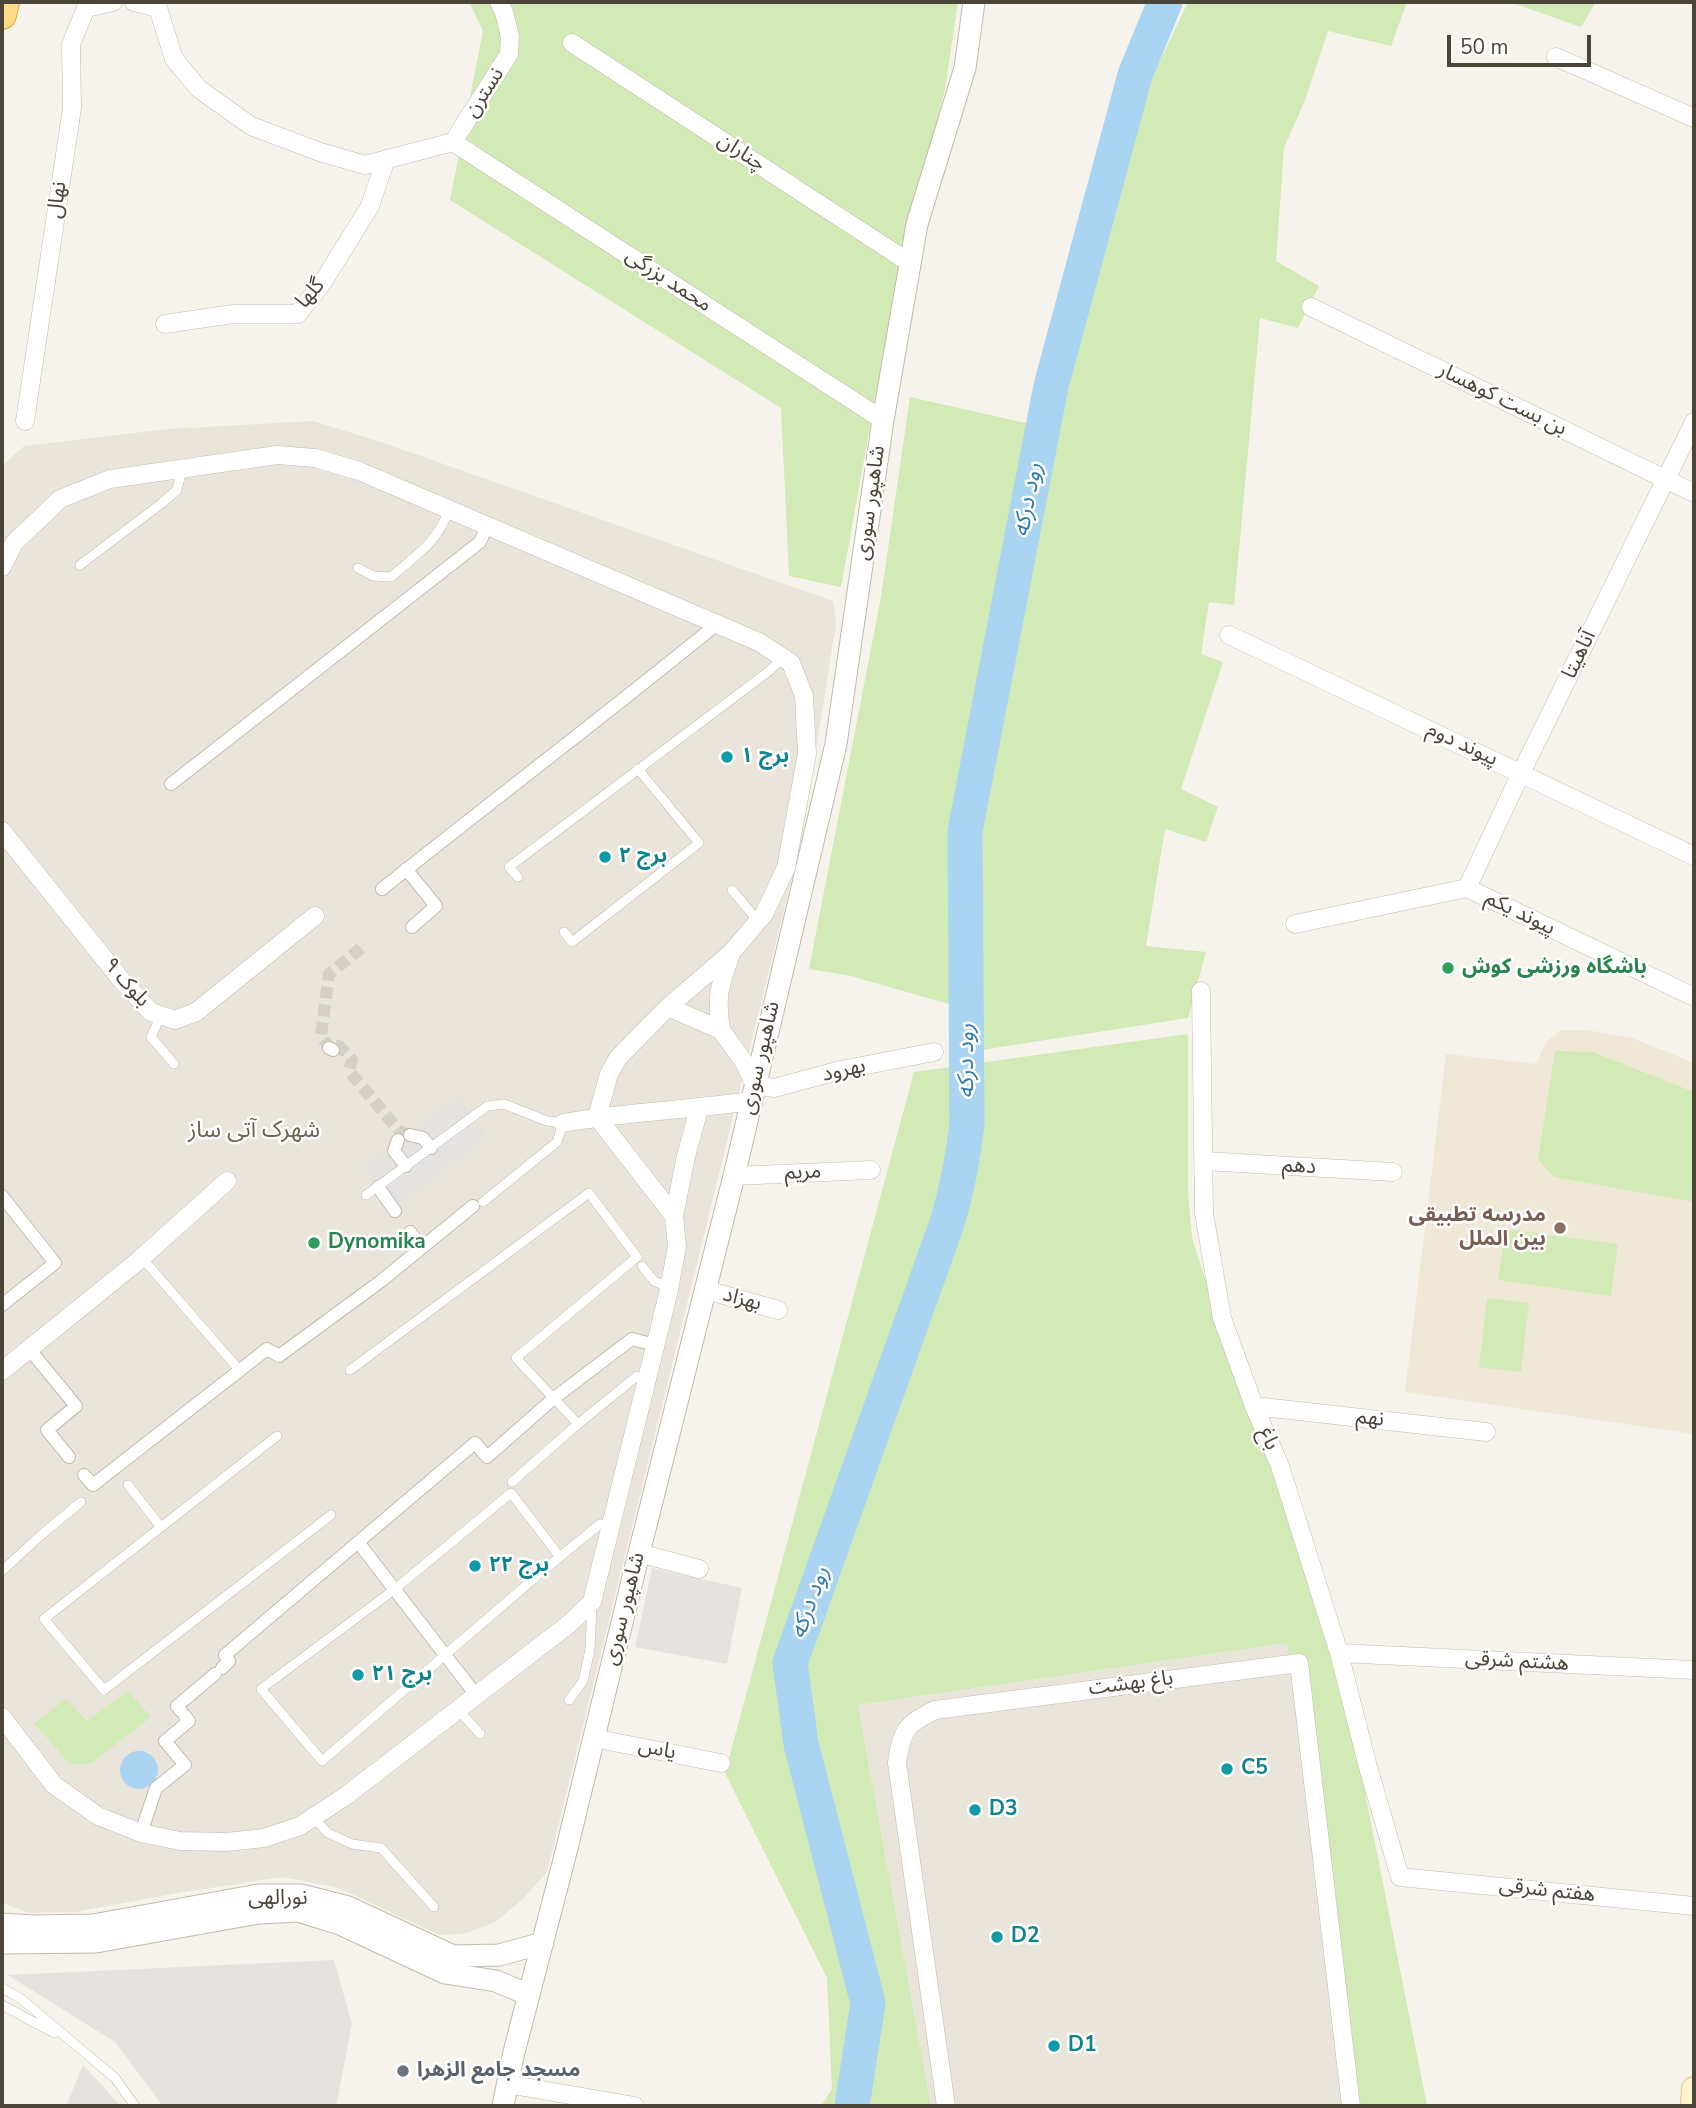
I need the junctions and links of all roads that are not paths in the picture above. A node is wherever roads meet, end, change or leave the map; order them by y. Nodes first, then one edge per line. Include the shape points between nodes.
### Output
1 (5, 2) edge
2 (113, 2) edge
3 (134, 2) edge
4 (499, 2) edge
5 (974, 2) edge
6 (2, 15) edge
7 (572, 43) dead end
8 (1556, 57) dead end
9 (1694, 118) edge
10 (453, 142) junction
11 (386, 159) junction
12 (911, 263) junction
13 (1311, 307) dead end
14 (165, 324) dead end
15 (25, 421) dead end
16 (883, 421) junction
17 (1694, 422) edge
18 (182, 469) junction
19 (1666, 480) junction
20 (1694, 493) edge
21 (449, 509) junction
22 (487, 526) junction
23 (80, 565) dead end
24 (2, 567) edge
25 (358, 568) dead end
26 (717, 624) junction
27 (1229, 635) dead end
28 (783, 658) junction
29 (638, 768) junction
30 (1521, 773) junction
31 (171, 784) dead end
32 (2, 831) edge
33 (1694, 856) edge
34 (406, 869) junction
35 (518, 877) dead end
36 (1467, 888) junction
37 (382, 889) dead end
38 (732, 890) dead end
39 (314, 916) dead end
40 (758, 921) junction
41 (1295, 924) dead end
42 (412, 927) dead end
43 (564, 932) dead end
44 (731, 953) junction
45 (1201, 991) dead end
46 (1694, 997) edge
47 (668, 1007) junction
48 (161, 1015) junction
49 (721, 1030) junction
50 (934, 1052) dead end
51 (174, 1064) dead end
52 (753, 1093) junction
53 (699, 1108) junction
54 (597, 1117) junction
55 (563, 1123) junction
56 (431, 1148) junction
57 (1204, 1161) junction
58 (406, 1166) junction
59 (871, 1170) dead end
60 (1393, 1172) dead end
61 (734, 1176) junction
62 (227, 1181) dead end
63 (378, 1187) junction
64 (366, 1195) dead end
65 (2, 1196) edge
66 (478, 1204) joint
67 (395, 1211) dead end
68 (674, 1216) junction
69 (410, 1231) dead end
70 (421, 1248) junction
71 (142, 1258) junction
72 (642, 1266) dead end
73 (669, 1287) junction
74 (706, 1290) junction
75 (2, 1305) edge
76 (778, 1310) dead end
77 (655, 1345) junction
78 (30, 1350) junction
79 (235, 1365) dead end
80 (350, 1370) dead end
81 (2, 1371) edge
82 (648, 1376) junction
83 (553, 1399) junction
84 (1254, 1406) junction
85 (578, 1424) junction
86 (1486, 1432) dead end
87 (277, 1437) dead end
88 (69, 1457) dead end
89 (84, 1475) dead end
90 (512, 1482) dead end
91 (128, 1485) dead end
92 (81, 1502) dead end
93 (331, 1515) dead end
94 (611, 1526) junction
95 (161, 1528) junction
96 (358, 1542) junction
97 (639, 1553) junction
98 (560, 1557) junction
99 (699, 1569) dead end
100 (2, 1571) edge
101 (395, 1589) junction
102 (592, 1602) junction
103 (1339, 1653) junction
104 (1694, 1670) edge
105 (476, 1696) junction
106 (569, 1700) dead end
107 (458, 1709) junction
108 (2, 1717) edge
109 (480, 1734) dead end
110 (593, 1738) junction
111 (722, 1763) dead end
112 (313, 1817) junction
113 (141, 1833) junction
114 (1400, 1877) joint
115 (1694, 1906) edge
116 (434, 1907) dead end
117 (2, 1924) edge
118 (2, 1943) edge
119 (543, 1943) junction
120 (499, 1955) junction
121 (496, 1981) junction
122 (2, 1988) edge
123 (529, 1995) junction
124 (2, 2005) edge
125 (69, 2040) junction
126 (507, 2084) junction
127 (1694, 2089) edge
128 (135, 2106) edge
129 (503, 2106) edge
130 (635, 2106) edge
131 (946, 2106) edge
132 (1350, 2106) edge
133 (1693, 2106) edge

1 - 6 highway
2 - 15 street, نهال via 86,8 71,44 72,108
3 - 11 street via 158,8 174,59 199,89 251,125 365,165
4 - 10 street, نسترن via 510,37 509,54
5 - 12 street, شاهپور سوری via 965,68 917,225
7 - 12 street, چناران
8 - 9 street
10 - 11 street
10 - 16 street, محمد بزرگی
11 - 14 street, گلها via 370,206 298,314 233,314
12 - 16 street, شاهپور سوری
13 - 19 street, بن بست کوهسار
16 - 52 street, شاهپور سوری via 836,744
17 - 19 street, آناهیتا
18 - 21 street via 277,455 315,458 359,471
18 - 23 lane via 177,490
18 - 24 street via 110,479 60,499 15,542
19 - 20 street, بن بست کوهسار
19 - 30 street, آناهیتا
21 - 22 street
21 - 25 lane via 433,540 391,578
22 - 26 street
22 - 31 street via 480,542
26 - 28 street
26 - 34 street
27 - 30 street, پیوند دوم
28 - 29 lane
28 - 40 street via 791,663 804,696 807,754 786,868
29 - 35 lane via 509,867
29 - 43 lane via 699,843 572,942
30 - 33 street, پیوند دوم
30 - 36 street, آناهیتا
32 - 48 street, بلوک ۹ via 123,982 151,1012
34 - 37 street
34 - 42 street via 436,906
36 - 41 street, پیوند یکم
36 - 46 street, پیوند یکم
38 - 40 lane
39 - 48 street, بلوک ۹ via 196,1012 175,1020
40 - 44 street
44 - 47 street
44 - 49 street via 719,986
45 - 57 street, باغ
47 - 49 street
47 - 54 street via 618,1058
48 - 51 lane via 151,1037
49 - 52 street via 744,1062
50 - 52 street, بهرود
52 - 53 street, بهرود
52 - 61 street, شاهپور سوری
53 - 54 street, بهرود
53 - 68 street
54 - 55 street, بهرود
54 - 68 street
55 - 56 lane via 505,1104 487,1106
55 - 66 lane via 558,1142
56 - 58 lane
56 - 58 street via 423,1138 404,1138 394,1151
57 - 60 street, دهم
57 - 84 street, باغ via 1204,1213 1222,1318
58 - 63 lane
59 - 61 street, مریم
61 - 74 street, شاهپور سوری
62 - 71 street
63 - 64 lane
63 - 67 street
65 - 75 street via 55,1263
66 - 70 street
68 - 73 street via 677,1247
69 - 70 street
70 - 89 street via 279,1356 267,1349 93,1485
71 - 78 street
71 - 79 lane
72 - 73 lane via 654,1281
73 - 77 street
74 - 76 street, بهزاد
74 - 97 street, شاهپور سوری
77 - 82 street
77 - 83 street via 632,1339
78 - 81 street
78 - 88 street via 76,1406 47,1430
80 - 83 lane via 589,1193 637,1257 516,1358
82 - 85 lane via 637,1376
82 - 94 street
83 - 85 lane
83 - 96 street via 487,1457 475,1443
84 - 86 street, نهم
84 - 103 street, باغ via 1280,1466
85 - 90 lane
87 - 95 lane
91 - 95 lane
92 - 100 lane
93 - 95 lane via 104,1690 44,1619
94 - 98 lane via 600,1524
94 - 102 street
96 - 101 street
96 - 113 street via 225,1655 229,1661 177,1706 189,1721 165,1741 185,1765 156,1788
97 - 99 street
97 - 110 street, شاهپور سوری
98 - 101 lane via 511,1493
98 - 101 lane via 321,1761 261,1689
101 - 105 street
102 - 105 street
102 - 106 lane via 583,1681
103 - 104 street, هشتم شرقی
103 - 114 street, باغ
105 - 107 street
107 - 109 lane
107 - 112 street
108 - 113 street via 54,1784 99,1816
110 - 111 street, یاس
110 - 119 street, شاهپور سوری
112 - 113 street via 264,1838 226,1842 180,1841
112 - 116 lane via 328,1833 352,1844 381,1848
114 - 115 street, هفتم شرقی
117 - 120 street, نورالهی via 93,1925 258,1895 301,1895 348,1907 453,1956
118 - 121 street, نورالهی via 96,1942 259,1913 298,1911 340,1924 445,1973
119 - 120 street, نورالهی
119 - 123 street, شاهپور سوری
120 - 121 street via 513,1964 513,1973
121 - 123 street, نورالهی
122 - 125 lane
123 - 126 street, شاهپور سوری
124 - 125 lane
125 - 128 lane via 115,2078
126 - 129 street, شاهپور سوری
126 - 130 street
127 - 133 main road
131 - 132 street, باغ بهشت via 897,1763 906,1729 935,1710 1299,1663

